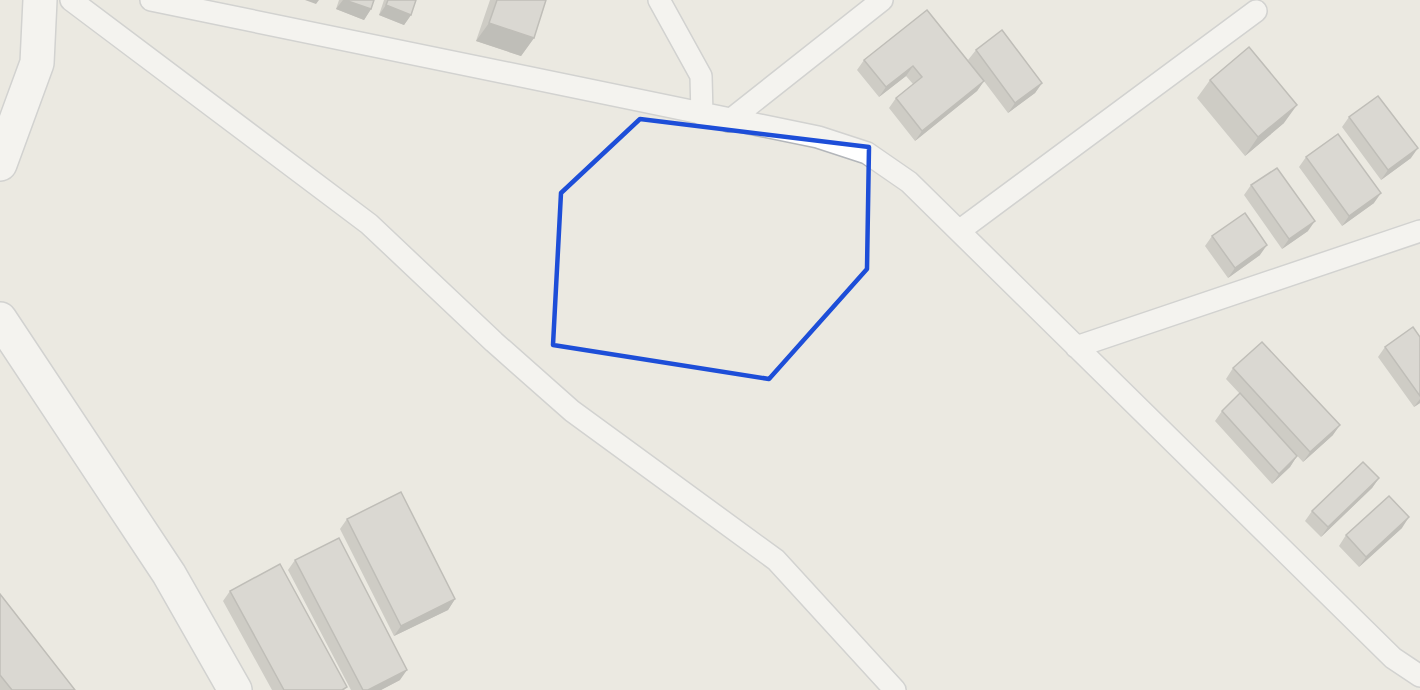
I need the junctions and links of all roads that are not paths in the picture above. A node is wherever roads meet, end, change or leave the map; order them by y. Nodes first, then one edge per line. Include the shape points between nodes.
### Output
1 (40, 0) edge
2 (71, 0) edge
3 (151, 0) edge
4 (659, 0) edge
5 (882, 0) edge
6 (1256, 11) dead end
7 (702, 115) junction
8 (729, 121) junction
9 (0, 164) edge
10 (959, 231) junction
11 (1420, 231) edge
12 (0, 319) edge
13 (1076, 347) junction
14 (1420, 676) edge
15 (235, 690) edge
16 (895, 690) edge

1 - 9 street via 37,63
2 - 16 lane via 369,224 572,411 776,561
3 - 7 lane
4 - 7 lane via 701,76
5 - 8 lane
6 - 10 lane
7 - 8 lane
8 - 10 lane via 818,137 867,153 909,182
10 - 13 lane
11 - 13 lane
12 - 15 street via 169,574
13 - 14 lane via 1393,658

